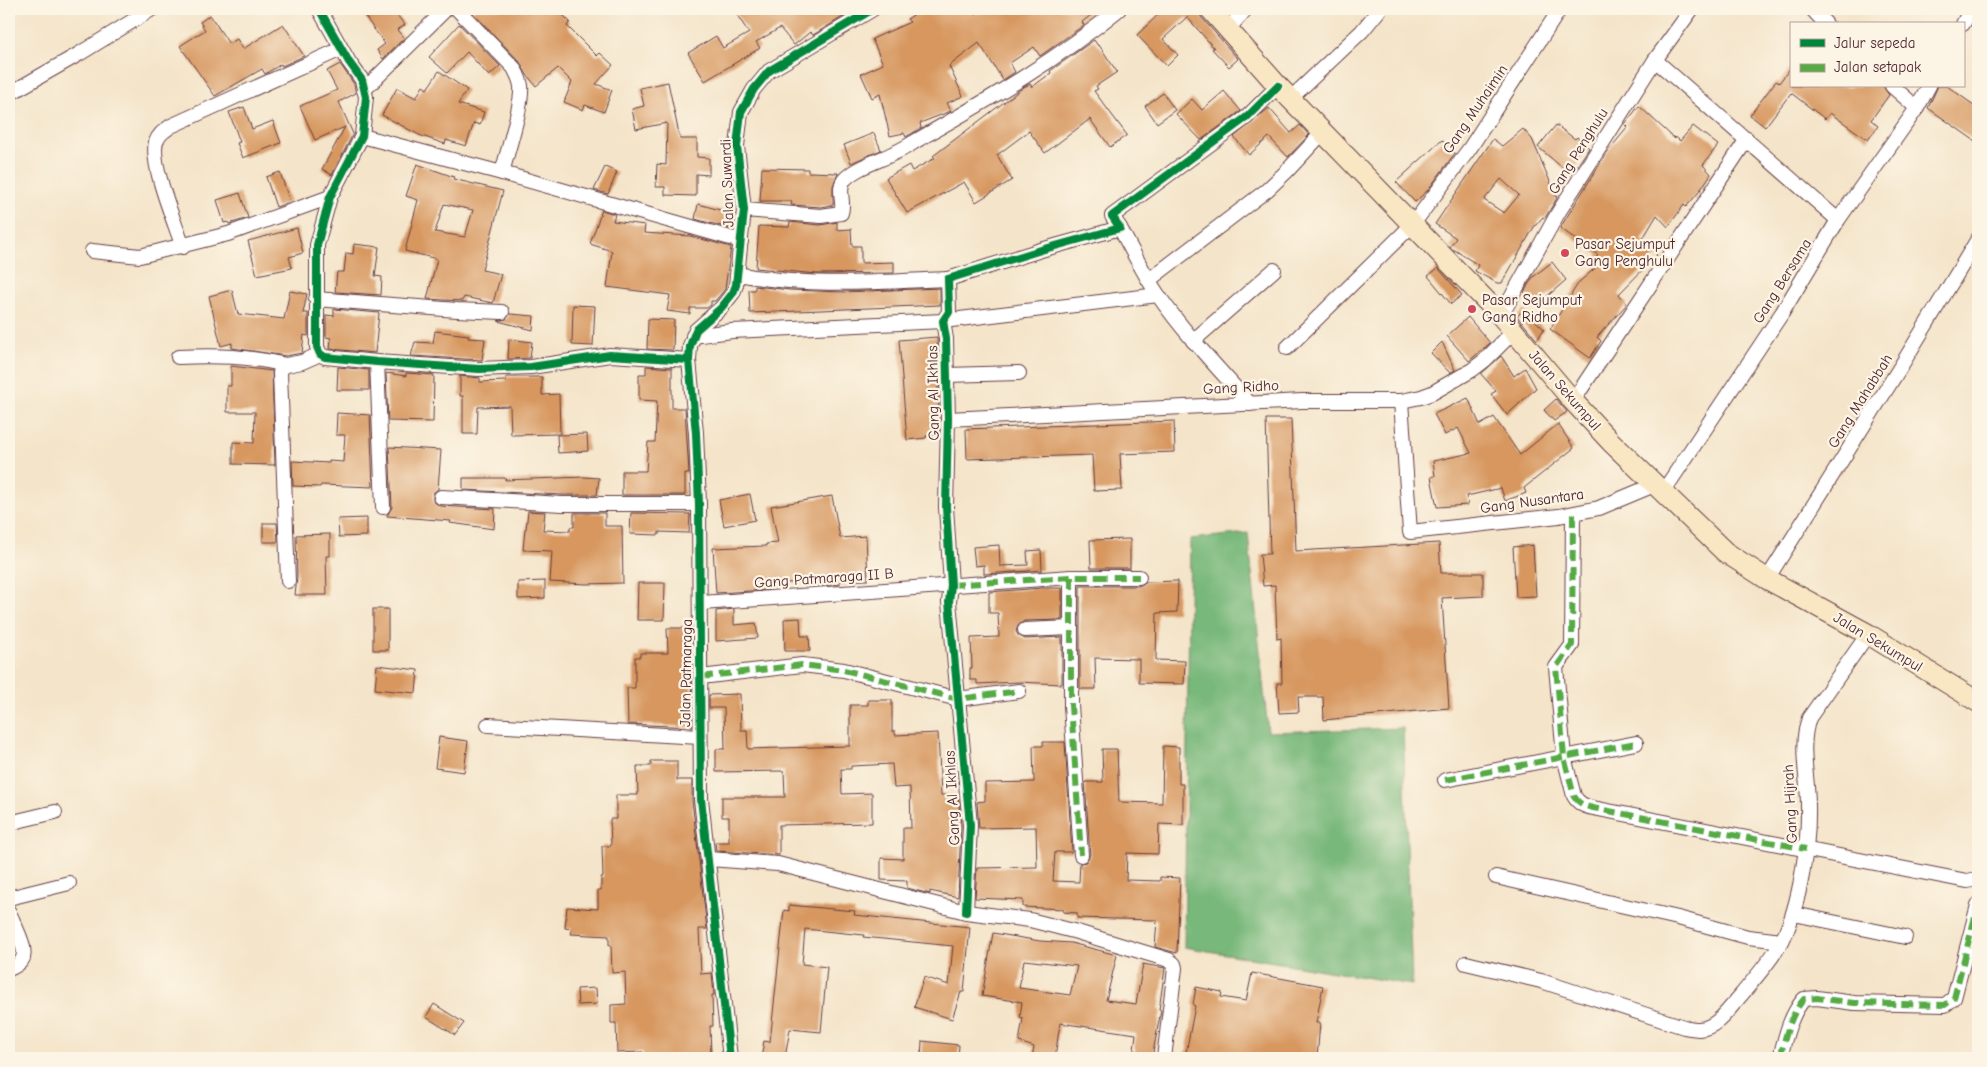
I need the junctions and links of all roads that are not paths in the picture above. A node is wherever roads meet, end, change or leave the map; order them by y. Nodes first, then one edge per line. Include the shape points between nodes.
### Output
1 (152, 9) edge
2 (319, 9) edge
3 (446, 9) edge
4 (457, 9) edge
5 (873, 9) edge
6 (1119, 9) edge
7 (1210, 9) edge
8 (1246, 9) edge
9 (1380, 9) edge
10 (1560, 9) edge
11 (1692, 9) edge
12 (1812, 9) edge
13 (1971, 9) edge
14 (1824, 22) edge
15 (1964, 22) edge
16 (1228, 29) junction
17 (341, 49) junction
18 (1655, 60) junction
19 (1894, 88) edge
20 (1928, 88) edge
21 (364, 90) junction
22 (1284, 92) junction
23 (9, 94) edge
24 (1916, 108) junction
25 (1324, 131) junction
26 (362, 136) junction
27 (1747, 139) junction
28 (502, 173) junction
29 (330, 198) junction
30 (744, 210) junction
31 (1838, 220) junction
32 (1413, 224) junction
33 (1120, 228) junction
34 (1978, 239) edge
35 (741, 241) junction
36 (183, 246) junction
37 (92, 251) dead end
38 (1274, 270) dead end
39 (738, 274) junction
40 (948, 279) junction
41 (1149, 280) junction
42 (1158, 295) junction
43 (316, 299) junction
44 (726, 300) junction
45 (502, 312) dead end
46 (943, 321) junction
47 (1508, 324) junction
48 (732, 331) junction
49 (692, 336) junction
50 (1193, 341) junction
51 (1287, 348) dead end
52 (320, 354) junction
53 (178, 357) dead end
54 (689, 360) junction
55 (377, 362) junction
56 (286, 365) junction
57 (1019, 373) dead end
58 (946, 375) junction
59 (1400, 400) junction
60 (1572, 401) junction
61 (1250, 404) junction
62 (948, 419) junction
63 (1659, 489) junction
64 (441, 498) dead end
65 (700, 504) junction
66 (384, 507) dead end
67 (1573, 514) junction
68 (1071, 577) junction
69 (1139, 577) dead end
70 (1767, 579) junction
71 (288, 581) dead end
72 (951, 585) junction
73 (701, 603) junction
74 (1071, 628) junction
75 (1025, 630) dead end
76 (1868, 634) junction
77 (701, 677) junction
78 (1019, 691) dead end
79 (1976, 696) edge
80 (958, 699) junction
81 (488, 725) dead end
82 (700, 737) junction
83 (1636, 743) dead end
84 (1564, 757) junction
85 (1445, 780) dead end
86 (56, 812) dead end
87 (9, 823) edge
88 (1806, 849) junction
89 (1081, 855) dead end
90 (709, 858) junction
91 (1496, 877) dead end
92 (1978, 880) edge
93 (69, 883) dead end
94 (9, 898) edge
95 (1978, 905) edge
96 (9, 912) edge
97 (966, 912) junction
98 (1794, 914) junction
99 (1905, 937) dead end
100 (1782, 941) junction
101 (1466, 963) dead end
102 (9, 969) edge
103 (730, 1058) edge
104 (1164, 1058) edge
105 (1780, 1058) edge

1 - 23 street
2 - 17 street
3 - 21 street
4 - 28 street via 520,78 519,103
5 - 30 street, Jalan Suwardi via 769,71 754,88 741,112 737,146
6 - 30 street via 1087,35 1012,85 845,179 841,187 841,213 821,216
7 - 16 main road, Jalan Sekumpul
8 - 16 street
9 - 22 street via 1362,31
10 - 32 street, Gang Muhaimin via 1470,148
11 - 18 street, Gang Penghulu
12 - 14 street
13 - 15 street
16 - 22 main road, Jalan Sekumpul
17 - 21 street via 362,80
17 - 36 street via 161,132 156,142 156,162
18 - 27 street
18 - 47 street, Gang Penghulu via 1558,213
19 - 24 street
20 - 24 street, Gang Bersama
21 - 26 street
22 - 25 main road, Jalan Sekumpul
22 - 33 street via 1112,216
24 - 31 street, Gang Bersama
25 - 32 main road, Jalan Sekumpul
25 - 41 street via 1267,190
26 - 28 street
26 - 29 street
27 - 31 street
27 - 60 street
28 - 35 street
29 - 36 street via 228,234
29 - 43 street via 317,245
30 - 35 street, Jalan Suwardi
31 - 63 street, Gang Bersama via 1782,313
32 - 47 main road, Jalan Sekumpul
32 - 51 street, Gang Muhaimin
33 - 40 street
33 - 41 street
34 - 70 street, Gang Mahabbah
35 - 39 street, Jalan Suwardi
36 - 37 street via 140,256
38 - 50 street
39 - 40 street via 780,282 834,284
39 - 44 street, Jalan Suwardi via 734,293
40 - 46 street, Gang Al Ikhlas via 949,312
41 - 42 street
42 - 46 street
42 - 50 street
43 - 45 street
43 - 52 street
44 - 48 street
44 - 49 street
46 - 48 street
46 - 58 street, Gang Al Ikhlas
47 - 59 street, Gang Ridho via 1485,360 1464,375 1432,393
47 - 60 main road, Jalan Sekumpul
48 - 49 street
49 - 54 street, Jalan Patmaraga
50 - 61 street
52 - 55 street
52 - 56 street
53 - 56 street via 221,355
54 - 55 street via 610,355 531,367 479,368
54 - 65 street, Jalan Patmaraga
55 - 66 street
56 - 71 street via 281,368 279,379
57 - 58 street
58 - 62 street, Gang Al Ikhlas
59 - 61 street, Gang Ridho
59 - 67 street, Gang Nusantara via 1410,532
60 - 63 main road, Jalan Sekumpul
61 - 62 street, Gang Ridho
62 - 72 street, Gang Al Ikhlas via 946,506
63 - 67 street, Gang Nusantara
63 - 70 main road, Jalan Sekumpul via 1725,552
64 - 65 street via 562,504
65 - 73 street, Jalan Patmaraga
67 - 84 street via 1572,645 1556,667
68 - 69 street, Gang Patmaraga II B
68 - 72 street, Gang Patmaraga II B
68 - 74 street
70 - 76 main road, Jalan Sekumpul
72 - 73 street, Gang Patmaraga II B
72 - 80 street, Gang Al Ikhlas via 948,602
73 - 77 street, Jalan Patmaraga
74 - 75 street
74 - 89 street via 1071,705
76 - 79 main road, Jalan Sekumpul
76 - 88 street, Gang Hijrah via 1805,728
77 - 80 street via 802,665 844,670
77 - 82 street, Jalan Patmaraga
78 - 80 street
80 - 97 street, Gang Al Ikhlas via 970,824
81 - 82 street
82 - 90 street, Jalan Patmaraga via 701,799
83 - 84 street
84 - 85 street
84 - 88 street via 1574,796 1583,806
86 - 87 street
88 - 92 street, Gang Hijrah via 1967,881
88 - 98 street
90 - 97 street via 778,864
90 - 103 street, Jalan Patmaraga
91 - 100 street via 1748,937
93 - 94 street
95 - 105 street via 1950,1003 1804,999 1787,1034
96 - 102 street via 24,949 24,959
97 - 104 street via 1030,920 1169,960 1175,968
98 - 99 street
98 - 100 street
100 - 101 street via 1754,980 1714,1024 1699,1029 1541,981

